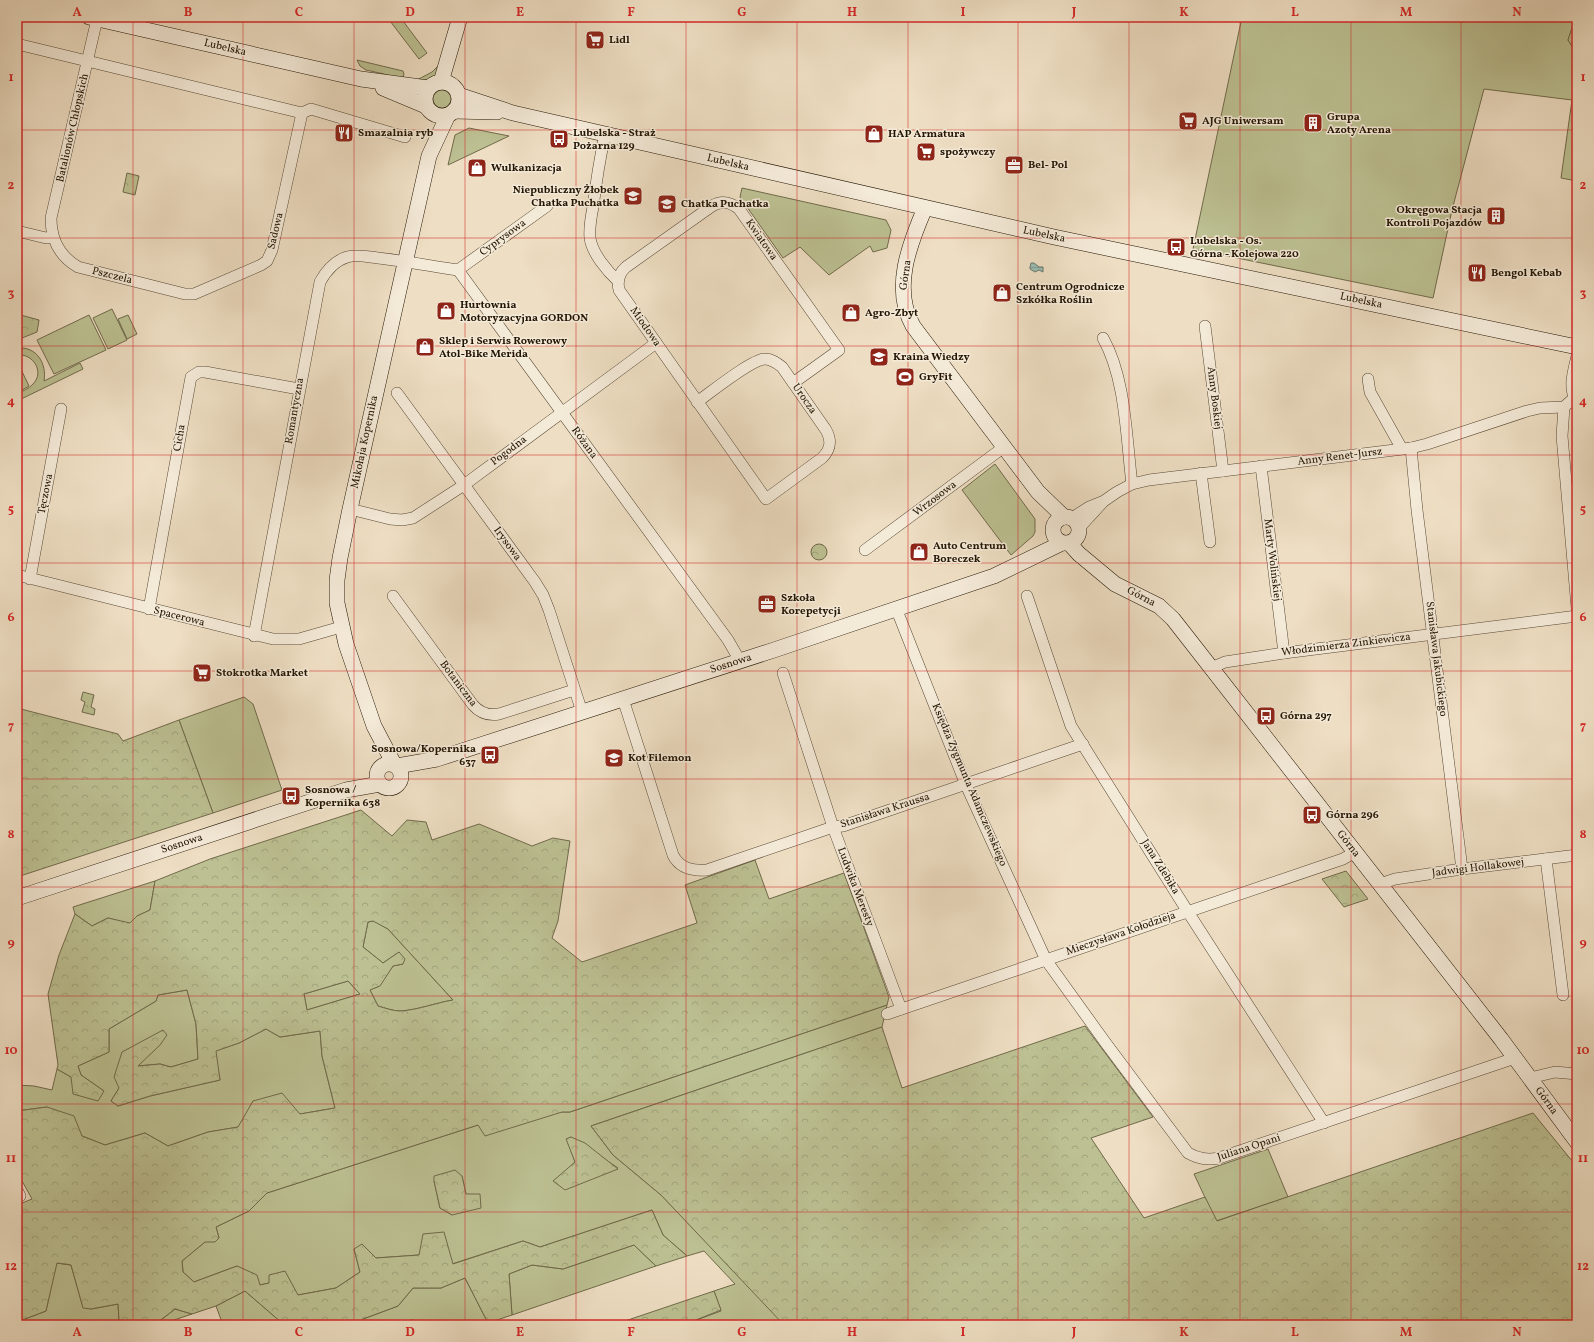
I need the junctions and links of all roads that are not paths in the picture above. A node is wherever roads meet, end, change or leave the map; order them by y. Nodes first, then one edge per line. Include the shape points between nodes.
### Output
1 (93, 18) edge
2 (459, 22) edge
3 (17, 44) edge
4 (89, 62) junction
5 (361, 79) junction
6 (446, 88) junction
7 (428, 109) junction
8 (451, 113) junction
9 (513, 113) junction
10 (302, 114) junction
11 (605, 134) junction
12 (404, 137) dead end
13 (429, 156) junction
14 (547, 206) dead end
15 (925, 208) junction
16 (17, 231) edge
17 (52, 237) junction
18 (405, 261) junction
19 (458, 270) junction
20 (618, 281) junction
21 (185, 294) joint
22 (1205, 326) dead end
23 (1103, 338) dead end
24 (656, 343) junction
25 (1577, 346) edge
26 (1577, 356) edge
27 (1368, 379) dead end
28 (793, 383) junction
29 (300, 389) junction
30 (397, 393) dead end
31 (1576, 400) edge
32 (697, 402) junction
33 (1564, 407) junction
34 (61, 409) dead end
35 (562, 411) junction
36 (1004, 447) junction
37 (1406, 449) junction
38 (1261, 466) junction
39 (1223, 471) junction
40 (1201, 473) junction
41 (1132, 484) junction
42 (464, 485) junction
43 (766, 499) joint
44 (350, 509) junction
45 (1067, 530) junction
46 (1210, 542) dead end
47 (865, 550) dead end
48 (17, 575) edge
49 (30, 579) junction
50 (393, 596) dead end
51 (1027, 596) dead end
52 (896, 608) junction
53 (1577, 608) edge
54 (149, 609) junction
55 (1577, 616) edge
56 (341, 627) junction
57 (1433, 634) junction
58 (254, 636) junction
59 (1284, 653) junction
60 (740, 661) junction
61 (1211, 668) junction
62 (783, 673) dead end
63 (574, 690) junction
64 (623, 699) junction
65 (582, 712) junction
66 (1083, 744) junction
67 (388, 773) junction
68 (966, 785) junction
69 (833, 827) junction
70 (1354, 852) junction
71 (1577, 855) edge
72 (1546, 859) junction
73 (1462, 869) junction
74 (1380, 884) junction
75 (17, 898) edge
76 (1188, 912) junction
77 (1046, 960) junction
78 (1563, 996) dead end
79 (901, 1009) junction
80 (887, 1014) dead end
81 (1515, 1058) junction
82 (1577, 1074) edge
83 (1530, 1078) junction
84 (1324, 1123) junction
85 (1577, 1142) edge

1 - 4 street, Batalionów Chłopskich
1 - 5 street, Lubelska
2 - 6 street
3 - 4 street
4 - 10 street
4 - 17 street, Batalionów Chłopskich via 51,218
5 - 6 street, Lubelska
5 - 7 street, Lubelska
6 - 7 street, Mikołaja Kopernika via 425,97
6 - 8 street, Mikołaja Kopernika via 458,106
6 - 9 street, Lubelska
7 - 8 street, Lubelska via 438,116
7 - 13 street, Mikołaja Kopernika
8 - 9 street, Lubelska
8 - 13 street, Mikołaja Kopernika
9 - 11 street, Lubelska
10 - 12 street via 311,109
10 - 21 street, Sadowa via 270,256 262,265 206,290
11 - 15 street, Lubelska
11 - 20 street, Miodowa via 590,238 599,257
13 - 18 street, Mikołaja Kopernika
14 - 19 street, Cyprysowa
15 - 25 street, Lubelska via 1075,242
15 - 36 street, Górna via 903,277 902,295 906,311 913,326
16 - 17 street
17 - 21 street, Pszczela via 62,254 78,267
18 - 19 street
18 - 29 street, Romantyczna via 353,256 333,264 324,274 318,290
18 - 44 street, Mikołaja Kopernika
19 - 35 street, Różana
20 - 24 street, Miodowa via 619,290
20 - 28 street, Kwiatowa via 626,267 712,206 722,202 734,205 839,350
22 - 39 street, Anny Boskiej
23 - 41 street via 1115,366 1121,390
24 - 32 street, Miodowa
24 - 35 street, Pogodna
26 - 31 street via 1571,385
27 - 37 street, Stanisława Jakubickiego via 1370,392
28 - 32 street, Urocza via 777,363 766,359 760,360
28 - 43 street, Urocza via 826,430 830,446 822,458
29 - 54 street, Cicha via 206,372 199,372 192,377
29 - 58 street, Romantyczna
30 - 42 street, Irysowa
31 - 33 street
32 - 43 street, Miodowa
33 - 37 street, Anny Renet-Jursz via 1527,411
33 - 53 street via 1562,436
34 - 49 street, Tęczowa
35 - 42 street, Pogodna
35 - 60 street, Różana via 728,640
36 - 45 street, Górna
36 - 47 street, Wrzosowa
37 - 38 street, Anny Renet-Jursz
37 - 57 street, Stanisława Jakubickiego via 1417,510
38 - 39 street, Anny Renet-Jursz
38 - 59 street, Marty Wolińskiej
39 - 40 street, Anny Renet-Jursz
40 - 41 street, Anny Renet-Jursz
40 - 46 street
41 - 45 street, Anny Renet-Jursz via 1104,501 1091,517
42 - 44 street, Pogodna via 413,518 390,520
42 - 63 street, Irysowa via 543,595
44 - 56 street, Mikołaja Kopernika via 337,580
45 - 52 street, Sosnowa via 1023,562 994,576
45 - 61 street, Górna via 1079,554 1098,570 1115,584 1158,606 1173,619
48 - 49 street, Spacerowa
49 - 54 street, Spacerowa
50 - 63 street, Botaniczna via 472,705 482,713 499,714
51 - 66 street, Jana Zdebika via 1071,726
52 - 60 street, Sosnowa
52 - 68 street, Księdza Zygmunta Adamczewskiego
54 - 58 street, Spacerowa
55 - 57 street, Włodzimierza Zinkiewicza
56 - 58 street, Spacerowa via 292,639
56 - 67 street, Mikołaja Kopernika
57 - 59 street, Włodzimierza Zinkiewicza
57 - 73 street, Stanisława Jakubickiego
59 - 61 street, Włodzimierza Zinkiewicza via 1225,662
60 - 64 street, Sosnowa
61 - 70 street, Górna
62 - 69 street, Ludwika Meresty
63 - 65 street, Irysowa
64 - 65 street, Sosnowa
64 - 69 street, Stanisława Kraussa via 673,855 687,868 707,870
65 - 67 street, Sosnowa via 437,760
66 - 68 street, Stanisława Kraussa
66 - 76 street, Jana Zdebika
67 - 75 street, Sosnowa via 346,790
68 - 69 street, Stanisława Kraussa via 843,826
68 - 77 street, Księdza Zygmunta Adamczewskiego
69 - 79 street, Ludwika Meresty
70 - 74 street, Górna
70 - 76 street, Mieczysława Kołodzieja via 1343,859
71 - 72 street, Jadwigi Hollakowej
72 - 73 street, Jadwigi Hollakowej
72 - 78 street
73 - 74 street, Jadwigi Hollakowej via 1395,879
74 - 81 street, Górna
76 - 77 street, Mieczysława Kołodzieja
76 - 84 street, Jana Zdebika
77 - 79 street, Mieczysława Kołodzieja
77 - 84 street, Juliana Opani via 1188,1153 1209,1160 1219,1158
79 - 80 street, Mieczysława Kołodzieja
81 - 83 street, Górna
81 - 84 street, Juliana Opani
82 - 83 street via 1555,1072
83 - 85 street, Górna

